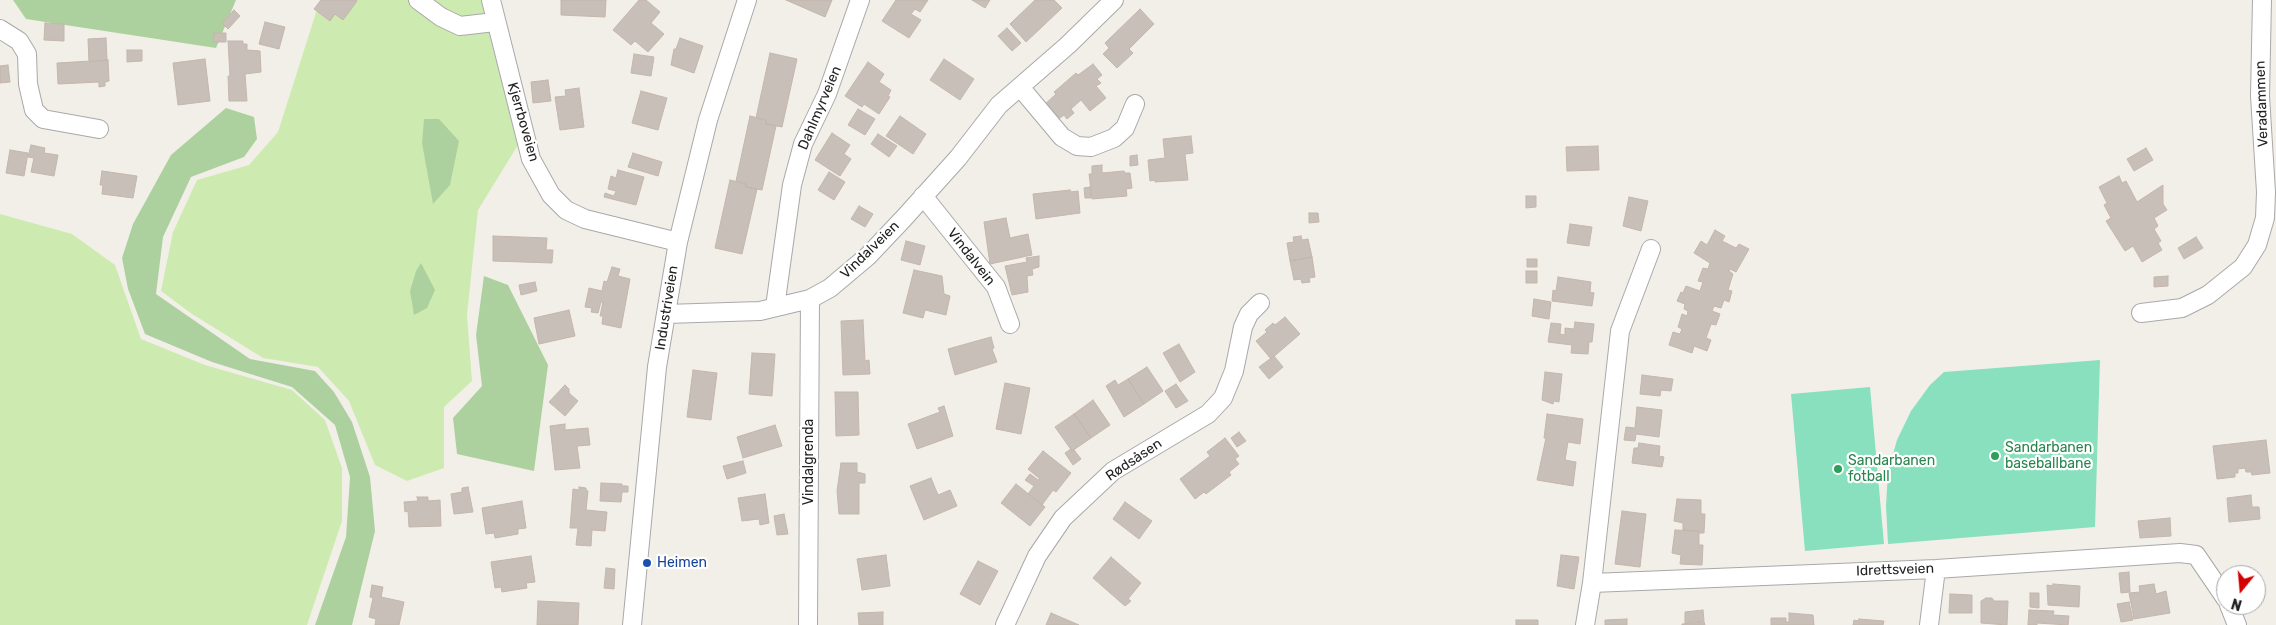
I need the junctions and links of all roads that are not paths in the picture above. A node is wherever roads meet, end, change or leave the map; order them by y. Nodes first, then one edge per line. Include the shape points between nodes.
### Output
1 (418, 0) edge
2 (490, 0) edge
3 (747, 0) edge
4 (860, 0) edge
5 (1114, 0) edge
6 (2262, 0) edge
7 (495, 22) junction
8 (0, 29) edge
9 (1020, 87) junction
10 (2268, 97) edge
11 (1135, 104) dead end
12 (99, 129) dead end
13 (924, 196) junction
14 (678, 242) junction
15 (1651, 249) dead end
16 (810, 299) junction
17 (1260, 303) dead end
18 (775, 307) junction
19 (2141, 313) dead end
20 (666, 314) junction
21 (1010, 324) dead end
22 (1936, 569) junction
23 (1592, 583) junction
24 (2216, 584) edge
25 (632, 625) edge
26 (808, 625) edge
27 (1005, 625) edge
28 (1585, 625) edge
29 (1929, 625) edge

1 - 7 street via 460,26
2 - 7 street, Kjerrboveien
3 - 14 street, Industriveien via 708,120
4 - 18 street, Dahlmyrveien via 828,94 803,144 792,185
5 - 9 street, Vindalveien
6 - 10 street, Veradammen
7 - 14 street, Kjerrboveien via 531,159 551,195 566,210 585,220
8 - 12 street via 19,41 26,54 34,110 43,119
9 - 11 street via 1062,137 1077,146 1091,146 1114,138 1125,128
9 - 13 street, Vindalveien via 999,105
10 - 19 street, Veradammen via 2265,218 2257,244 2243,266 2208,295 2182,308
13 - 16 street, Vindalveien via 868,256 830,288
13 - 21 street, Vindalvein via 996,287
14 - 20 street, Industriveien
15 - 23 street via 1620,331
16 - 18 street, Vindalveien
16 - 26 street, Vindalgrenda
17 - 27 street, Rødsåsen via 1249,314 1243,327 1234,371 1223,398 1208,414 1113,471 1063,518 1037,556
18 - 20 street, Vindalveien
20 - 25 street, Industriveien via 654,395
22 - 23 street, Idrettsveien
22 - 24 street, Idrettsveien via 2180,553 2196,555
22 - 29 street
23 - 28 street

